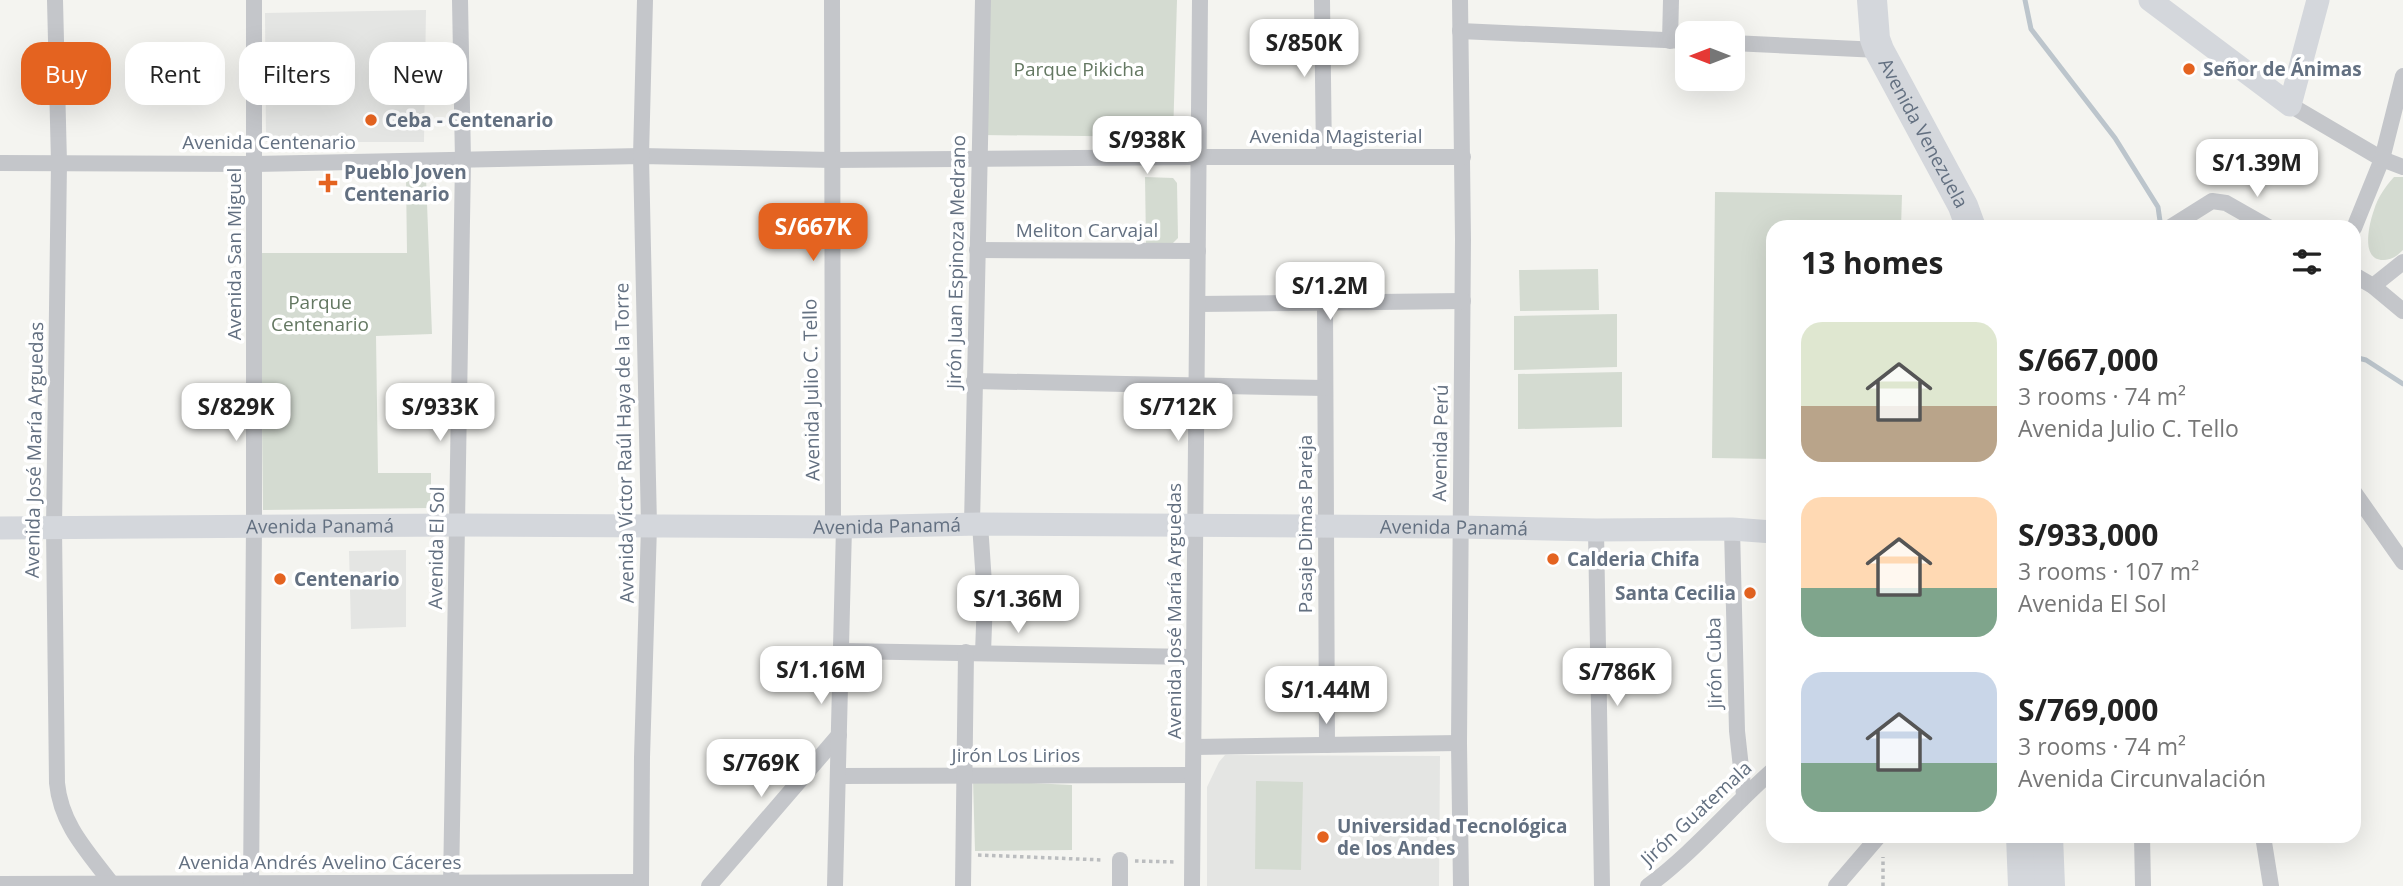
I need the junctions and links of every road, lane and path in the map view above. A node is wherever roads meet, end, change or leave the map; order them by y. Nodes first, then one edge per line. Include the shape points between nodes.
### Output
1 (55, 0) edge
2 (254, 0) edge
3 (460, 0) edge
4 (645, 0) edge
5 (832, 0) edge
6 (983, 0) edge
7 (1200, 0) edge
8 (1322, 0) edge
9 (1460, 0) edge
10 (1671, 0) edge
11 (1871, 0) edge
12 (1885, 0) edge
13 (2150, 0) edge
14 (2318, 0) edge
15 (1460, 31) junction
16 (1670, 41) junction
17 (1675, 41) edge
18 (1745, 43) edge
19 (1877, 44) junction
20 (2403, 76) edge
21 (2290, 105) junction
22 (641, 156) junction
23 (1199, 157) junction
24 (1324, 157) junction
25 (1463, 157) junction
26 (978, 159) junction
27 (2382, 159) junction
28 (832, 160) junction
29 (463, 161) junction
30 (0, 163) edge
31 (59, 163) junction
32 (255, 164) junction
33 (2403, 167) edge
34 (1968, 220) edge
35 (2181, 220) edge
36 (2255, 220) edge
37 (2357, 220) edge
38 (977, 250) junction
39 (1198, 251) junction
40 (2403, 262) edge
41 (2361, 279) edge
42 (2373, 286) junction
43 (1463, 301) junction
44 (1198, 304) junction
45 (1325, 304) junction
46 (2403, 311) edge
47 (974, 381) junction
48 (1197, 385) junction
49 (1325, 388) junction
50 (2361, 502) edge
51 (458, 524) junction
52 (976, 524) junction
53 (254, 525) junction
54 (649, 526) junction
55 (1195, 526) junction
56 (1325, 526) junction
57 (839, 527) junction
58 (1460, 527) junction
59 (0, 528) edge
60 (54, 528) junction
61 (1732, 529) junction
62 (1596, 530) junction
63 (1766, 531) edge
64 (2403, 562) edge
65 (842, 651) junction
66 (966, 652) junction
67 (983, 653) junction
68 (1194, 657) junction
69 (839, 735) junction
70 (1459, 743) junction
71 (1327, 745) junction
72 (1194, 747) junction
73 (1193, 775) junction
74 (838, 776) junction
75 (964, 776) junction
76 (1766, 776) edge
77 (1744, 795) junction
78 (1881, 843) edge
79 (2021, 843) edge
80 (2048, 843) edge
81 (2141, 843) edge
82 (2264, 843) edge
83 (964, 855) junction
84 (1120, 860) junction
85 (1193, 863) junction
86 (0, 884) edge
87 (112, 884) edge
88 (451, 884) edge
89 (641, 884) edge
90 (170, 885) edge
91 (251, 885) edge
92 (709, 886) edge
93 (835, 886) edge
94 (963, 886) edge
95 (1120, 886) edge
96 (1192, 886) edge
97 (1461, 886) edge
98 (1602, 886) edge
99 (1648, 886) edge
100 (1836, 886) edge
101 (1882, 886) edge
102 (2023, 886) edge
103 (2050, 886) edge
104 (2143, 886) edge
105 (2271, 886) edge

1 - 31 street, Avenida José María Arguedas
2 - 32 street, Avenida San Miguel
3 - 29 street, Avenida El Sol
4 - 22 street, Avenida Víctor Raúl Haya de la Torre
5 - 28 street, Avenida Julio C. Tello
6 - 26 street, Jirón Juan Espinoza Medrano
7 - 23 street, Avenida José María Arguedas
8 - 24 street
9 - 15 street, Avenida Perú
10 - 16 street
11 - 19 highway, Avenida Venezuela
12 - 19 highway, Avenida Venezuela
13 - 21 street
14 - 21 street
15 - 16 street
15 - 25 street, Avenida Perú
16 - 17 street
18 - 19 street
19 - 34 highway, Avenida Venezuela
20 - 27 street
21 - 27 street
22 - 28 street, Avenida Centenario
22 - 29 street, Avenida Centenario
22 - 54 street, Avenida Víctor Raúl Haya de la Torre
23 - 24 street, Avenida Magisterial
23 - 26 street, Avenida Magisterial
23 - 39 street, Avenida José María Arguedas
24 - 25 street, Avenida Magisterial
25 - 43 street, Avenida Perú
26 - 28 street, Avenida Magisterial
26 - 38 street, Jirón Juan Espinoza Medrano
27 - 33 street
27 - 37 street
28 - 57 street, Avenida Julio C. Tello
29 - 32 street, Avenida Centenario
29 - 51 street, Avenida El Sol
30 - 31 street, Avenida Centenario
31 - 32 street, Avenida Centenario
31 - 60 street, Avenida José María Arguedas
32 - 53 street, Avenida San Miguel
35 - 36 street via 2212,201
38 - 39 street, Meliton Carvajal
38 - 47 street, Jirón Juan Espinoza Medrano
39 - 44 street, Avenida José María Arguedas
40 - 42 street
41 - 42 street
42 - 46 street
43 - 45 street
43 - 58 street, Avenida Perú
44 - 45 street
44 - 48 street, Avenida José María Arguedas
45 - 49 street, Pasaje Dimas Pareja
47 - 48 street
47 - 52 street, Jirón Juan Espinoza Medrano
48 - 49 street
48 - 55 street, Avenida José María Arguedas
49 - 56 street, Pasaje Dimas Pareja
50 - 64 street
51 - 53 street, Avenida Panamá
51 - 54 street, Avenida Panamá
51 - 88 street, Avenida El Sol
52 - 55 street, Avenida Panamá
52 - 57 street, Avenida Panamá
52 - 67 street, Jirón Juan Espinoza Medrano via 985,598
53 - 60 street, Avenida Panamá
53 - 91 street, Avenida San Miguel
54 - 57 street, Avenida Panamá
54 - 89 street, Avenida Víctor Raúl Haya de la Torre
55 - 56 street, Avenida Panamá
55 - 68 street, Avenida José María Arguedas
56 - 58 street, Avenida Panamá
56 - 71 street, Pasaje Dimas Pareja
57 - 65 street, Avenida Julio C. Tello
58 - 62 street, Avenida Panamá
58 - 70 street, Avenida Perú
59 - 60 street, Avenida Panamá
60 - 87 street, Avenida José María Arguedas via 59,804 67,823
61 - 62 street, Avenida Panamá
61 - 63 street, Avenida Panamá
61 - 77 street, Jirón Cuba via 1737,731
62 - 98 street
65 - 66 street
65 - 69 street, Avenida Julio C. Tello
66 - 67 street
66 - 75 street
67 - 68 street
68 - 72 street, Avenida José María Arguedas
69 - 74 street, Avenida Julio C. Tello
69 - 92 street
70 - 71 street
70 - 97 street, Avenida Perú
71 - 72 street
72 - 73 street, Avenida José María Arguedas
73 - 75 street, Jirón Los Lirios
73 - 85 street, Avenida José María Arguedas
74 - 75 street, Jirón Los Lirios
74 - 93 street, Avenida Julio C. Tello
75 - 83 street
76 - 77 street, Jirón Guatemala
77 - 99 street, Jirón Guatemala via 1678,863
78 - 100 street
78 - 101 path
79 - 102 highway
80 - 103 highway
81 - 104 street
82 - 105 street
83 - 84 path
83 - 94 street
84 - 85 path
84 - 95 street
85 - 96 street, Avenida José María Arguedas
86 - 87 street, Avenida Andrés Avelino Cáceres
87 - 90 street, Avenida Andrés Avelino Cáceres
88 - 89 street, Avenida Andrés Avelino Cáceres
88 - 91 street, Avenida Andrés Avelino Cáceres
90 - 91 street, Avenida Andrés Avelino Cáceres

